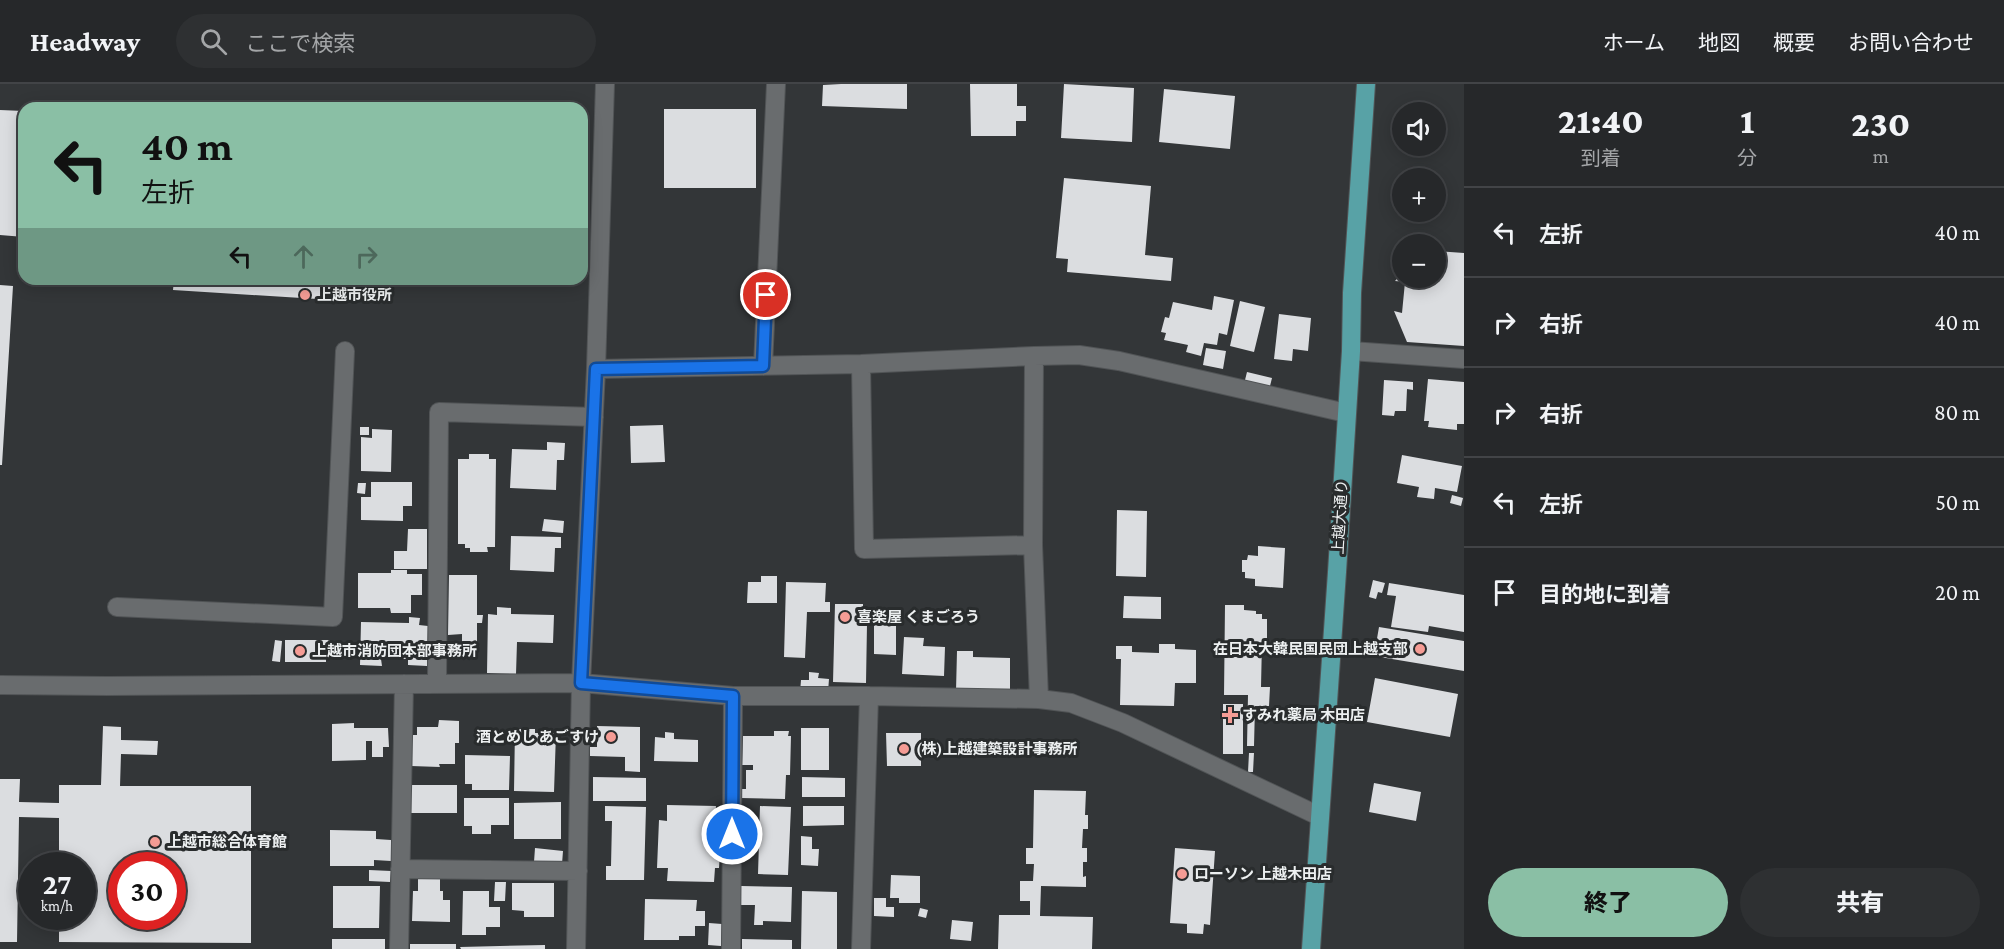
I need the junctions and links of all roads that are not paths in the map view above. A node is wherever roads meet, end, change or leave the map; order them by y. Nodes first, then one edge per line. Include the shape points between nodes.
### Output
1 (605, 84) edge
2 (776, 84) edge
3 (1366, 84) edge
4 (345, 351) dead end
5 (1351, 351) junction
6 (1034, 356) junction
7 (1464, 359) edge
8 (861, 364) junction
9 (763, 366) junction
10 (596, 369) junction
11 (1346, 413) junction
12 (594, 417) junction
13 (1034, 545) junction
14 (117, 607) dead end
15 (437, 683) junction
16 (581, 683) junction
17 (404, 684) junction
18 (0, 685) edge
19 (733, 696) junction
20 (869, 696) junction
21 (1039, 699) junction
22 (1319, 816) junction
23 (400, 869) junction
24 (578, 871) junction
25 (399, 949) edge
26 (576, 949) edge
27 (731, 949) edge
28 (861, 949) edge
29 (1311, 949) edge

1 - 10 street
2 - 9 street
3 - 5 main road, 上越大通り
4 - 14 street via 333,617
5 - 7 street
5 - 11 main road, 上越大通り
6 - 8 street
6 - 11 street via 1079,355 1119,361
6 - 13 street
8 - 9 street
8 - 13 street via 864,549
9 - 10 street
10 - 12 street
11 - 22 main road, 上越大通り
12 - 15 street via 439,412
12 - 16 street
13 - 21 street
15 - 16 street
15 - 17 street
16 - 19 street
16 - 24 street
17 - 18 street
17 - 23 street
19 - 20 street
19 - 27 street
20 - 21 street
20 - 28 street
21 - 22 street via 1071,703 1123,723
22 - 29 main road, 上越大通り
23 - 24 street
23 - 25 street
24 - 26 street

